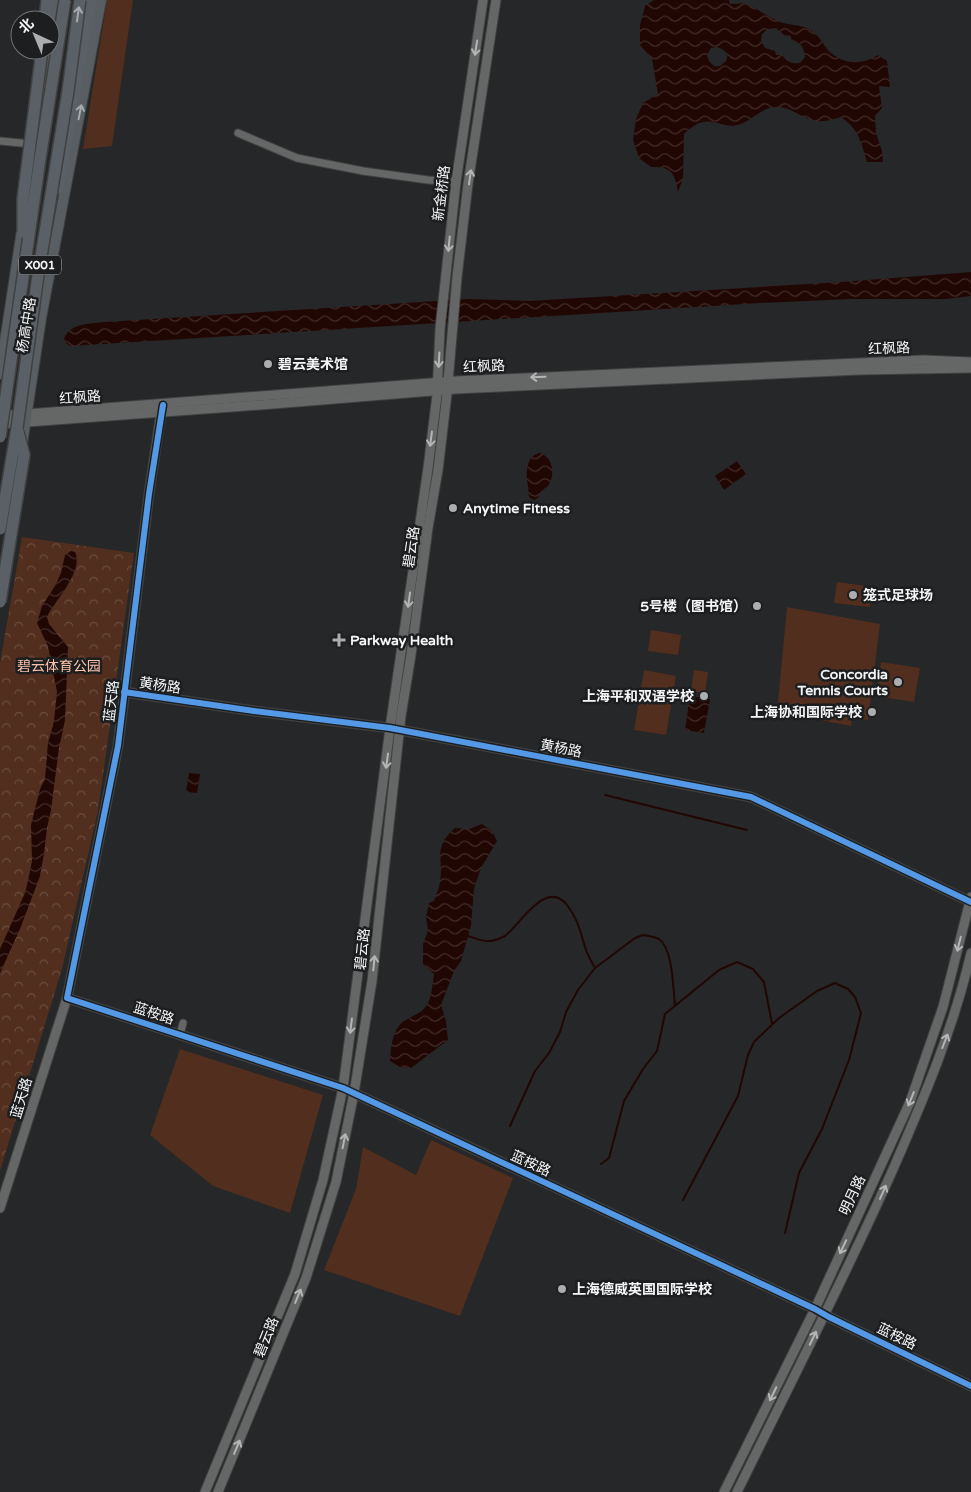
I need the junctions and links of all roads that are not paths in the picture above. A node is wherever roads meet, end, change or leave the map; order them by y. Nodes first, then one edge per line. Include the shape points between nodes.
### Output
1 (65, 0) edge
2 (80, 0) edge
3 (91, 0) edge
4 (101, 0) edge
5 (483, 0) edge
6 (496, 0) edge
7 (41, 60) edge
8 (47, 60) edge
9 (238, 133) dead end
10 (0, 141) edge
11 (35, 144) junction
12 (456, 182) junction
13 (38, 275) junction
14 (23, 277) junction
15 (971, 362) edge
16 (971, 368) edge
17 (0, 374) edge
18 (448, 386) junction
19 (437, 387) junction
20 (162, 408) junction
21 (0, 416) edge
22 (23, 421) junction
23 (0, 424) edge
24 (0, 437) edge
25 (0, 529) edge
26 (0, 568) edge
27 (0, 602) edge
28 (124, 692) junction
29 (390, 728) junction
30 (400, 730) junction
31 (971, 900) edge
32 (971, 953) edge
33 (67, 998) junction
34 (183, 1023) dead end
35 (180, 1035) junction
36 (343, 1088) junction
37 (354, 1093) junction
38 (0, 1208) edge
39 (815, 1309) junction
40 (824, 1315) junction
41 (971, 1386) edge
42 (205, 1492) edge
43 (218, 1492) edge
44 (724, 1492) edge
45 (737, 1492) edge

1 - 14 highway, 杨高中路 / X001, bridge
13 -> 2 highway, 杨高中路 / X001, bridge
3 - 13 highway, bridge via 54,211
22 -> 4 main road, 杨高中路 / X001
5 -> 12 street, 新金桥路
18 -> 6 street, 新金桥路 via 451,330 468,184
7 - 14 highway, bridge via 23,200
8 - 11 main road, 杨高中路 / X001
9 - 12 street via 297,158 363,171
10 - 11 street
11 - 17 main road, 杨高中路 / X001
12 -> 19 street, 新金桥路
13 - 22 highway, 杨高中路 / X001, bridge
14 - 24 highway, 杨高中路 / X001, bridge
15 -> 18 street, 红枫路 via 923,360
16 - 18 street, 红枫路
18 - 19 street, 红枫路
18 - 30 street, 碧云路
19 - 20 street, 红枫路
19 -> 29 street, 碧云路
20 - 22 street, 红枫路
20 - 28 street, 蓝天路
21 - 22 street, 红枫路
22 - 23 street, 红枫路
22 - 25 highway, 杨高中路 / X001, bridge
22 - 26 main road, 杨高中路 / X001
22 - 27 highway, bridge via 24,455
28 - 29 street, 黄杨路
28 - 33 street, 蓝天路 via 118,746
29 - 30 street, 黄杨路
29 -> 36 street, 碧云路
30 - 31 street, 黄杨路 via 751,797
37 -> 30 street, 碧云路 via 372,981
31 -> 39 street, 明月路 via 943,1007 910,1102
40 -> 32 street, 明月路 via 919,1108 956,1012
33 - 35 street, 蓝桉路
33 - 38 street, 蓝天路
34 - 35 street
35 - 36 street, 蓝桉路
36 - 37 street, 蓝桉路
36 - 42 street, 碧云路 via 323,1180 295,1274
37 - 39 street, 蓝桉路
43 -> 37 street, 碧云路 via 306,1278 336,1182
39 - 40 street, 蓝桉路
39 -> 44 street, 明月路
40 - 41 street, 蓝桉路
45 -> 40 street, 明月路

